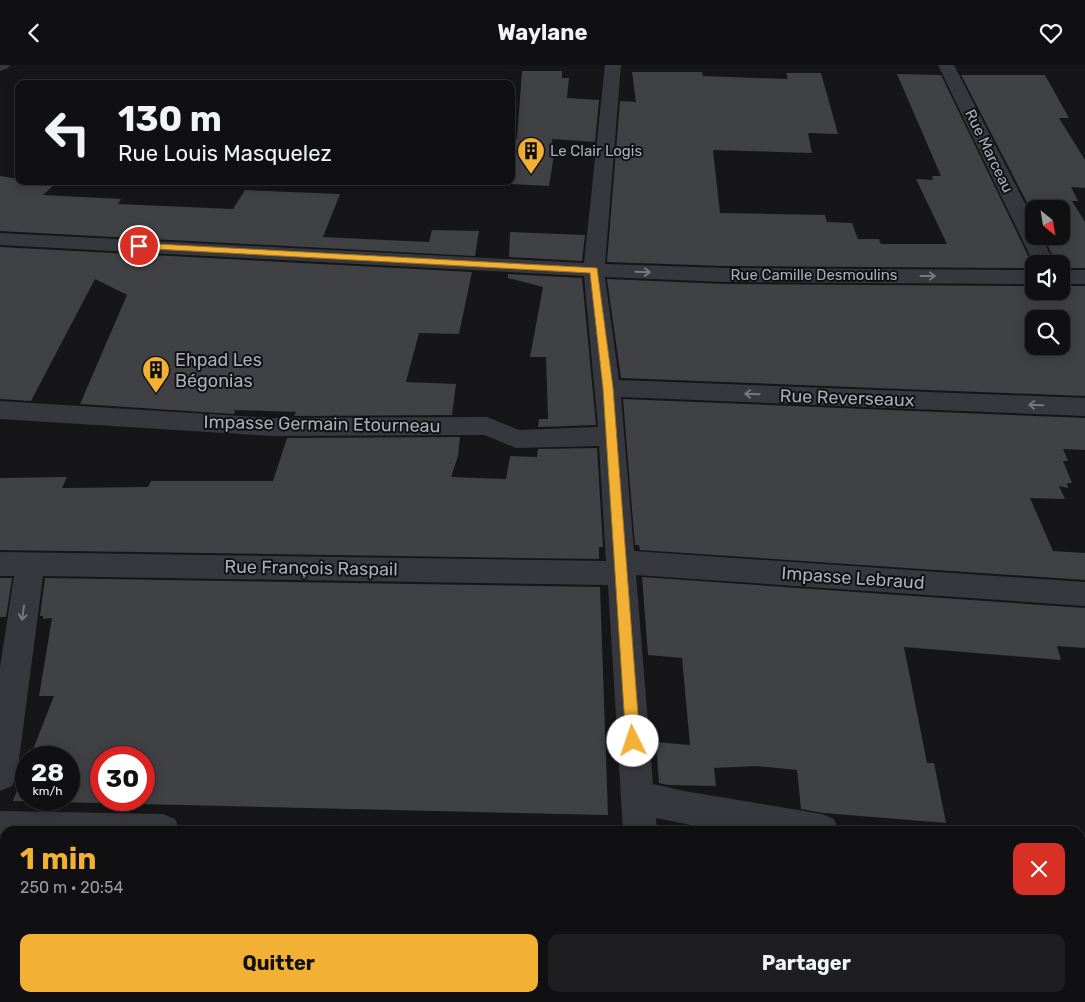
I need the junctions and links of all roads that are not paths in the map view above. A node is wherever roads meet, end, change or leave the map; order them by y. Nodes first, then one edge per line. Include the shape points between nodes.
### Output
1 (613, 65) edge
2 (946, 65) edge
3 (0, 239) edge
4 (1041, 255) edge
5 (594, 270) junction
6 (1025, 277) edge
7 (1070, 277) edge
8 (1085, 277) edge
9 (608, 388) junction
10 (1085, 407) edge
11 (0, 410) edge
12 (612, 436) junction
13 (0, 564) edge
14 (30, 564) junction
15 (621, 567) junction
16 (1085, 594) edge
17 (0, 775) edge
18 (637, 797) junction
19 (640, 826) edge
20 (792, 826) edge

1 - 5 street
2 - 4 street, Rue Marceau
3 - 5 street, Rue Camille Desmoulins
5 -> 6 street, Rue Camille Desmoulins via 725,275
5 - 9 street
7 - 8 street
10 -> 9 street, Rue Reverseaux
9 - 12 street
11 - 12 street, Impasse Germain Etourneau via 271,427 487,426 516,439
12 - 15 street
13 - 14 street, Rue François Raspail
14 - 15 street, Rue François Raspail
14 -> 17 street
15 - 16 street, Impasse Lebraud
15 - 18 street
18 - 19 street
18 - 20 street

